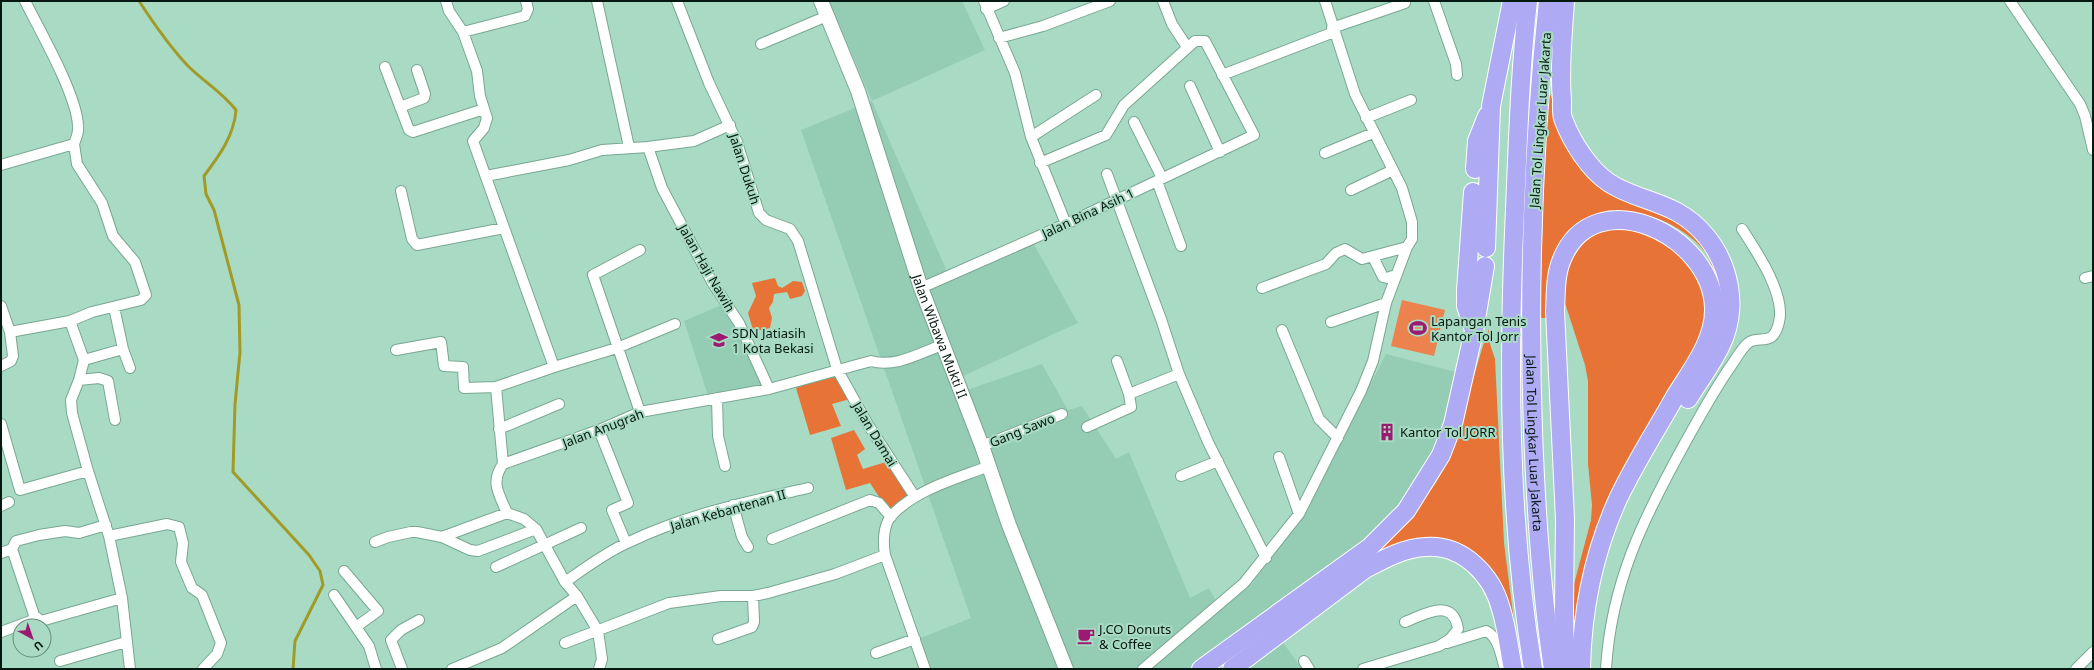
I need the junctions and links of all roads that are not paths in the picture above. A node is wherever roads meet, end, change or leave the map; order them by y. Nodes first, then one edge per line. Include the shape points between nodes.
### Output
1 (25, 1) edge
2 (446, 1) edge
3 (526, 1) edge
4 (597, 1) edge
5 (677, 1) edge
6 (821, 1) edge
7 (1004, 1) edge
8 (1110, 1) edge
9 (1163, 1) edge
10 (1325, 1) edge
11 (1434, 1) edge
12 (1512, 1) edge
13 (1528, 1) edge
14 (1548, 1) edge
15 (1565, 1) edge
16 (2010, 1) edge
17 (1404, 3) dead end
18 (985, 5) edge
19 (827, 16) junction
20 (1333, 30) junction
21 (464, 32) junction
22 (999, 38) junction
23 (762, 44) dead end
24 (1186, 47) junction
25 (385, 67) dead end
26 (417, 70) dead end
27 (1222, 75) junction
28 (1457, 75) dead end
29 (1190, 86) dead end
30 (1096, 95) dead end
31 (1411, 100) dead end
32 (1491, 106) junction
33 (400, 107) junction
34 (484, 109) junction
35 (2089, 114) edge
36 (1366, 118) junction
37 (1134, 122) dead end
38 (730, 125) junction
39 (1374, 133) junction
40 (1031, 137) junction
41 (74, 144) junction
42 (629, 147) junction
43 (648, 147) junction
44 (2093, 150) edge
45 (1220, 152) junction
46 (1325, 153) dead end
47 (1040, 163) junction
48 (1, 165) edge
49 (1475, 169) dead end
50 (1393, 170) junction
51 (1107, 174) dead end
52 (486, 176) junction
53 (1159, 179) junction
54 (1351, 190) dead end
55 (401, 191) dead end
56 (1474, 192) dead end
57 (1118, 199) junction
58 (1066, 224) junction
59 (504, 228) junction
60 (1742, 229) dead end
61 (1181, 246) dead end
62 (1407, 247) junction
63 (1486, 248) dead end
64 (640, 250) dead end
65 (1373, 256) junction
66 (1485, 266) dead end
67 (1396, 275) junction
68 (921, 288) junction
69 (1262, 288) dead end
70 (1386, 303) junction
71 (1, 306) edge
72 (114, 307) junction
73 (70, 321) junction
74 (1331, 322) dead end
75 (675, 324) dead end
76 (1282, 330) dead end
77 (1474, 331) junction
78 (10, 332) junction
79 (942, 345) junction
80 (617, 348) junction
81 (123, 349) junction
82 (396, 350) dead end
83 (84, 360) junction
84 (1117, 361) dead end
85 (1, 366) edge
86 (554, 367) junction
87 (130, 368) dead end
88 (837, 370) junction
89 (1179, 374) junction
90 (79, 380) junction
91 (496, 387) junction
92 (769, 389) junction
93 (1129, 394) junction
94 (717, 398) junction
95 (559, 404) dead end
96 (640, 412) junction
97 (1062, 414) dead end
98 (115, 420) dead end
99 (1, 424) edge
100 (1086, 427) dead end
101 (499, 429) junction
102 (599, 430) junction
103 (1338, 438) junction
104 (982, 446) junction
105 (1279, 457) dead end
106 (1218, 461) junction
107 (503, 464) junction
108 (725, 466) dead end
109 (989, 466) junction
110 (88, 471) junction
111 (1181, 476) dead end
112 (808, 488) dead end
113 (915, 497) junction
114 (733, 506) junction
115 (506, 513) junction
116 (1299, 514) junction
117 (891, 517) junction
118 (106, 525) junction
119 (581, 528) dead end
120 (536, 529) junction
121 (109, 536) junction
122 (442, 537) junction
123 (772, 539) dead end
124 (375, 542) dead end
125 (626, 543) junction
126 (545, 545) junction
127 (748, 547) dead end
128 (12, 549) junction
129 (1, 553) edge
130 (885, 555) junction
131 (1266, 558) junction
132 (496, 567) dead end
133 (344, 571) dead end
134 (565, 582) junction
135 (334, 595) dead end
136 (577, 596) junction
137 (753, 596) junction
138 (122, 598) junction
139 (378, 611) junction
140 (36, 618) edge
141 (52, 618) edge
142 (386, 620) dead end
143 (418, 620) dead end
144 (1405, 622) dead end
145 (356, 627) junction
146 (12, 628) edge
147 (598, 631) junction
148 (1, 632) edge
149 (915, 639) junction
150 (718, 640) dead end
151 (126, 642) junction
152 (564, 643) dead end
153 (1445, 643) junction
154 (2093, 652) edge
155 (876, 653) dead end
156 (60, 661) dead end
157 (130, 669) edge
158 (203, 669) edge
159 (376, 669) edge
160 (402, 669) edge
161 (452, 669) edge
162 (599, 669) edge
163 (925, 669) edge
164 (1066, 669) edge
165 (1143, 669) edge
166 (1201, 669) edge
167 (1232, 669) edge
168 (1363, 669) edge
169 (1505, 669) edge
170 (1513, 669) edge
171 (1533, 669) edge
172 (1553, 669) edge
173 (1565, 669) edge
174 (1581, 669) edge
175 (1590, 669) edge
176 (1606, 669) edge
177 (2076, 669) edge

1 - 41 street via 70,93 78,127
2 - 21 street via 449,11
3 - 21 street via 528,8 525,16
4 - 42 street
5 - 38 street, Jalan Dukuh via 709,83
6 - 19 main road, Jalan Wibawa Mukti II
7 - 18 street
8 - 22 street via 1043,26
9 - 24 street via 1172,24
10 - 20 street
11 - 28 street via 1456,64
12 - 32 highway
13 - 171 highway, Jalan Tol Lingkar Luar Jakarta via 1518,130 1512,276 1511,409 1516,520
14 - 172 highway, Jalan Tol Lingkar Luar Jakarta via 1535,171 1530,347 1536,521
15 - 175 highway via 1560,82 1563,120 1582,155 1607,182 1677,212 1703,232 1725,268 1730,288 1730,314 1721,345 1640,480 1621,522 1605,568 1592,641
16 - 35 street
17 - 20 street
18 - 22 street
19 - 23 street
19 - 68 main road, Jalan Wibawa Mukti II via 858,91
20 - 27 street
20 - 36 street
21 - 34 street
22 - 40 street via 1015,73
24 - 27 street via 1195,41 1205,41
24 - 47 street via 1124,105 1106,135
25 - 33 street
26 - 33 street via 424,98
27 - 45 street, Jalan Bina Asih 1 via 1254,135
29 - 45 street
30 - 40 street
31 - 36 street
32 - 49 highway via 1477,141
32 - 63 highway
33 - 34 street via 409,130 413,132
34 - 52 street via 484,128 473,141
35 - 44 street
36 - 39 street
37 - 53 street
38 - 43 street via 694,141
38 - 88 street, Jalan Dukuh via 759,213 766,220 790,229 798,241
39 - 46 street
39 - 50 street
40 - 47 street
41 - 48 street
41 - 72 street via 77,164 102,203 113,236 135,262 146,295 141,300
42 - 43 street
42 - 52 street via 602,150 569,160
43 - 92 street, Jalan Haji Nawih via 662,188 712,282 739,323
45 - 53 street, Jalan Bina Asih 1
47 - 58 street
50 - 54 street
50 - 62 street via 1402,188 1412,222 1412,239
51 - 57 street
52 - 59 street
53 - 57 street, Jalan Bina Asih 1
53 - 61 street
55 - 59 street via 412,239 417,245
56 - 77 highway via 1466,291
57 - 58 street, Jalan Bina Asih 1
57 - 89 street
58 - 68 street, Jalan Bina Asih 1
59 - 86 street
60 - 176 street via 1772,283 1782,309 1779,323 1767,340 1748,343 1732,364 1667,474 1623,571 1614,605
62 - 65 street
62 - 67 street
64 - 80 street via 593,275
65 - 67 street via 1383,277
65 - 69 street via 1362,259 1345,249 1336,253 1326,264
66 - 77 highway
67 - 70 street
68 - 79 main road, Jalan Wibawa Mukti II
70 - 74 street
70 - 103 street via 1373,361
71 - 78 street
72 - 73 street
72 - 81 street
73 - 78 street
73 - 83 street
75 - 80 street
76 - 103 street via 1319,419
77 - 166 highway via 1453,424 1441,455 1406,511 1370,547
78 - 85 street via 13,356 11,361
79 - 88 street, Jalan Anugrah via 893,363 880,364 871,361
79 - 104 main road, Jalan Wibawa Mukti II
80 - 86 street
80 - 96 street
81 - 83 street
81 - 87 street
82 - 91 street via 441,342 444,366 463,367 464,388
83 - 90 street
84 - 93 street
86 - 91 street
88 - 92 street, Jalan Anugrah
88 - 113 street, Jalan Damai via 867,423
89 - 93 street
89 - 106 street
90 - 98 street via 99,378 108,381
90 - 110 street via 71,400 72,413
91 - 101 street
92 - 94 street, Jalan Anugrah
93 - 100 street via 1131,407
94 - 96 street, Jalan Anugrah
94 - 108 street via 718,436
95 - 101 street
96 - 102 street, Jalan Anugrah
97 - 104 street, Gang Sawo
99 - 110 street via 20,490
101 - 107 street
102 - 107 street, Jalan Anugrah
102 - 125 street via 628,503 612,510
103 - 116 street
104 - 109 main road, Jalan Wibawa Mukti II
105 - 116 street
106 - 111 street
106 - 131 street
107 - 115 street via 497,472 496,484
109 - 113 street
109 - 164 main road, Jalan Wibawa Mukti II via 1009,525
110 - 118 street
112 - 114 street, Jalan Kebantenan II
113 - 117 street
114 - 125 street, Jalan Kebantenan II via 694,516
114 - 127 street via 742,537
115 - 120 street via 524,519
115 - 122 street
116 - 131 street
117 - 123 street via 879,503 870,500
117 - 130 street via 885,532
118 - 121 street
118 - 128 street via 79,533 65,531 39,535 16,541
119 - 126 street
120 - 122 street via 478,551
120 - 126 street
121 - 138 street
121 - 158 street via 167,524 179,527 183,543 181,562 192,588 202,595 221,643 213,660
122 - 124 street via 411,532
125 - 134 street, Jalan Kebantenan II
126 - 132 street
126 - 134 street
128 - 129 street
128 - 140 street
130 - 137 street via 835,574
130 - 149 street
131 - 165 street via 1244,583
133 - 139 street
134 - 136 street
135 - 145 street
136 - 147 street
136 - 161 street via 502,648
137 - 147 street via 721,596 674,602
137 - 150 street via 752,627
138 - 141 street
138 - 151 street
139 - 142 street
139 - 145 street
143 - 160 street via 401,630 391,640
144 - 153 street via 1438,610 1448,611 1454,617 1458,629
145 - 159 street via 369,646
146 - 148 street
147 - 152 street
147 - 162 street via 602,659
149 - 155 street
149 - 163 street
151 - 156 street
151 - 157 street
153 - 168 street via 1411,656
153 - 169 street via 1486,631 1496,640
154 - 177 street
167 - 170 highway via 1366,569 1387,557 1408,550 1430,547 1457,553 1482,571 1496,593 1501,608
173 - 174 highway via 1565,519 1555,311 1557,281 1562,259 1576,238 1595,225 1623,220 1659,230 1687,249 1700,265 1710,284 1714,310 1707,341 1618,499 1602,538 1589,587

